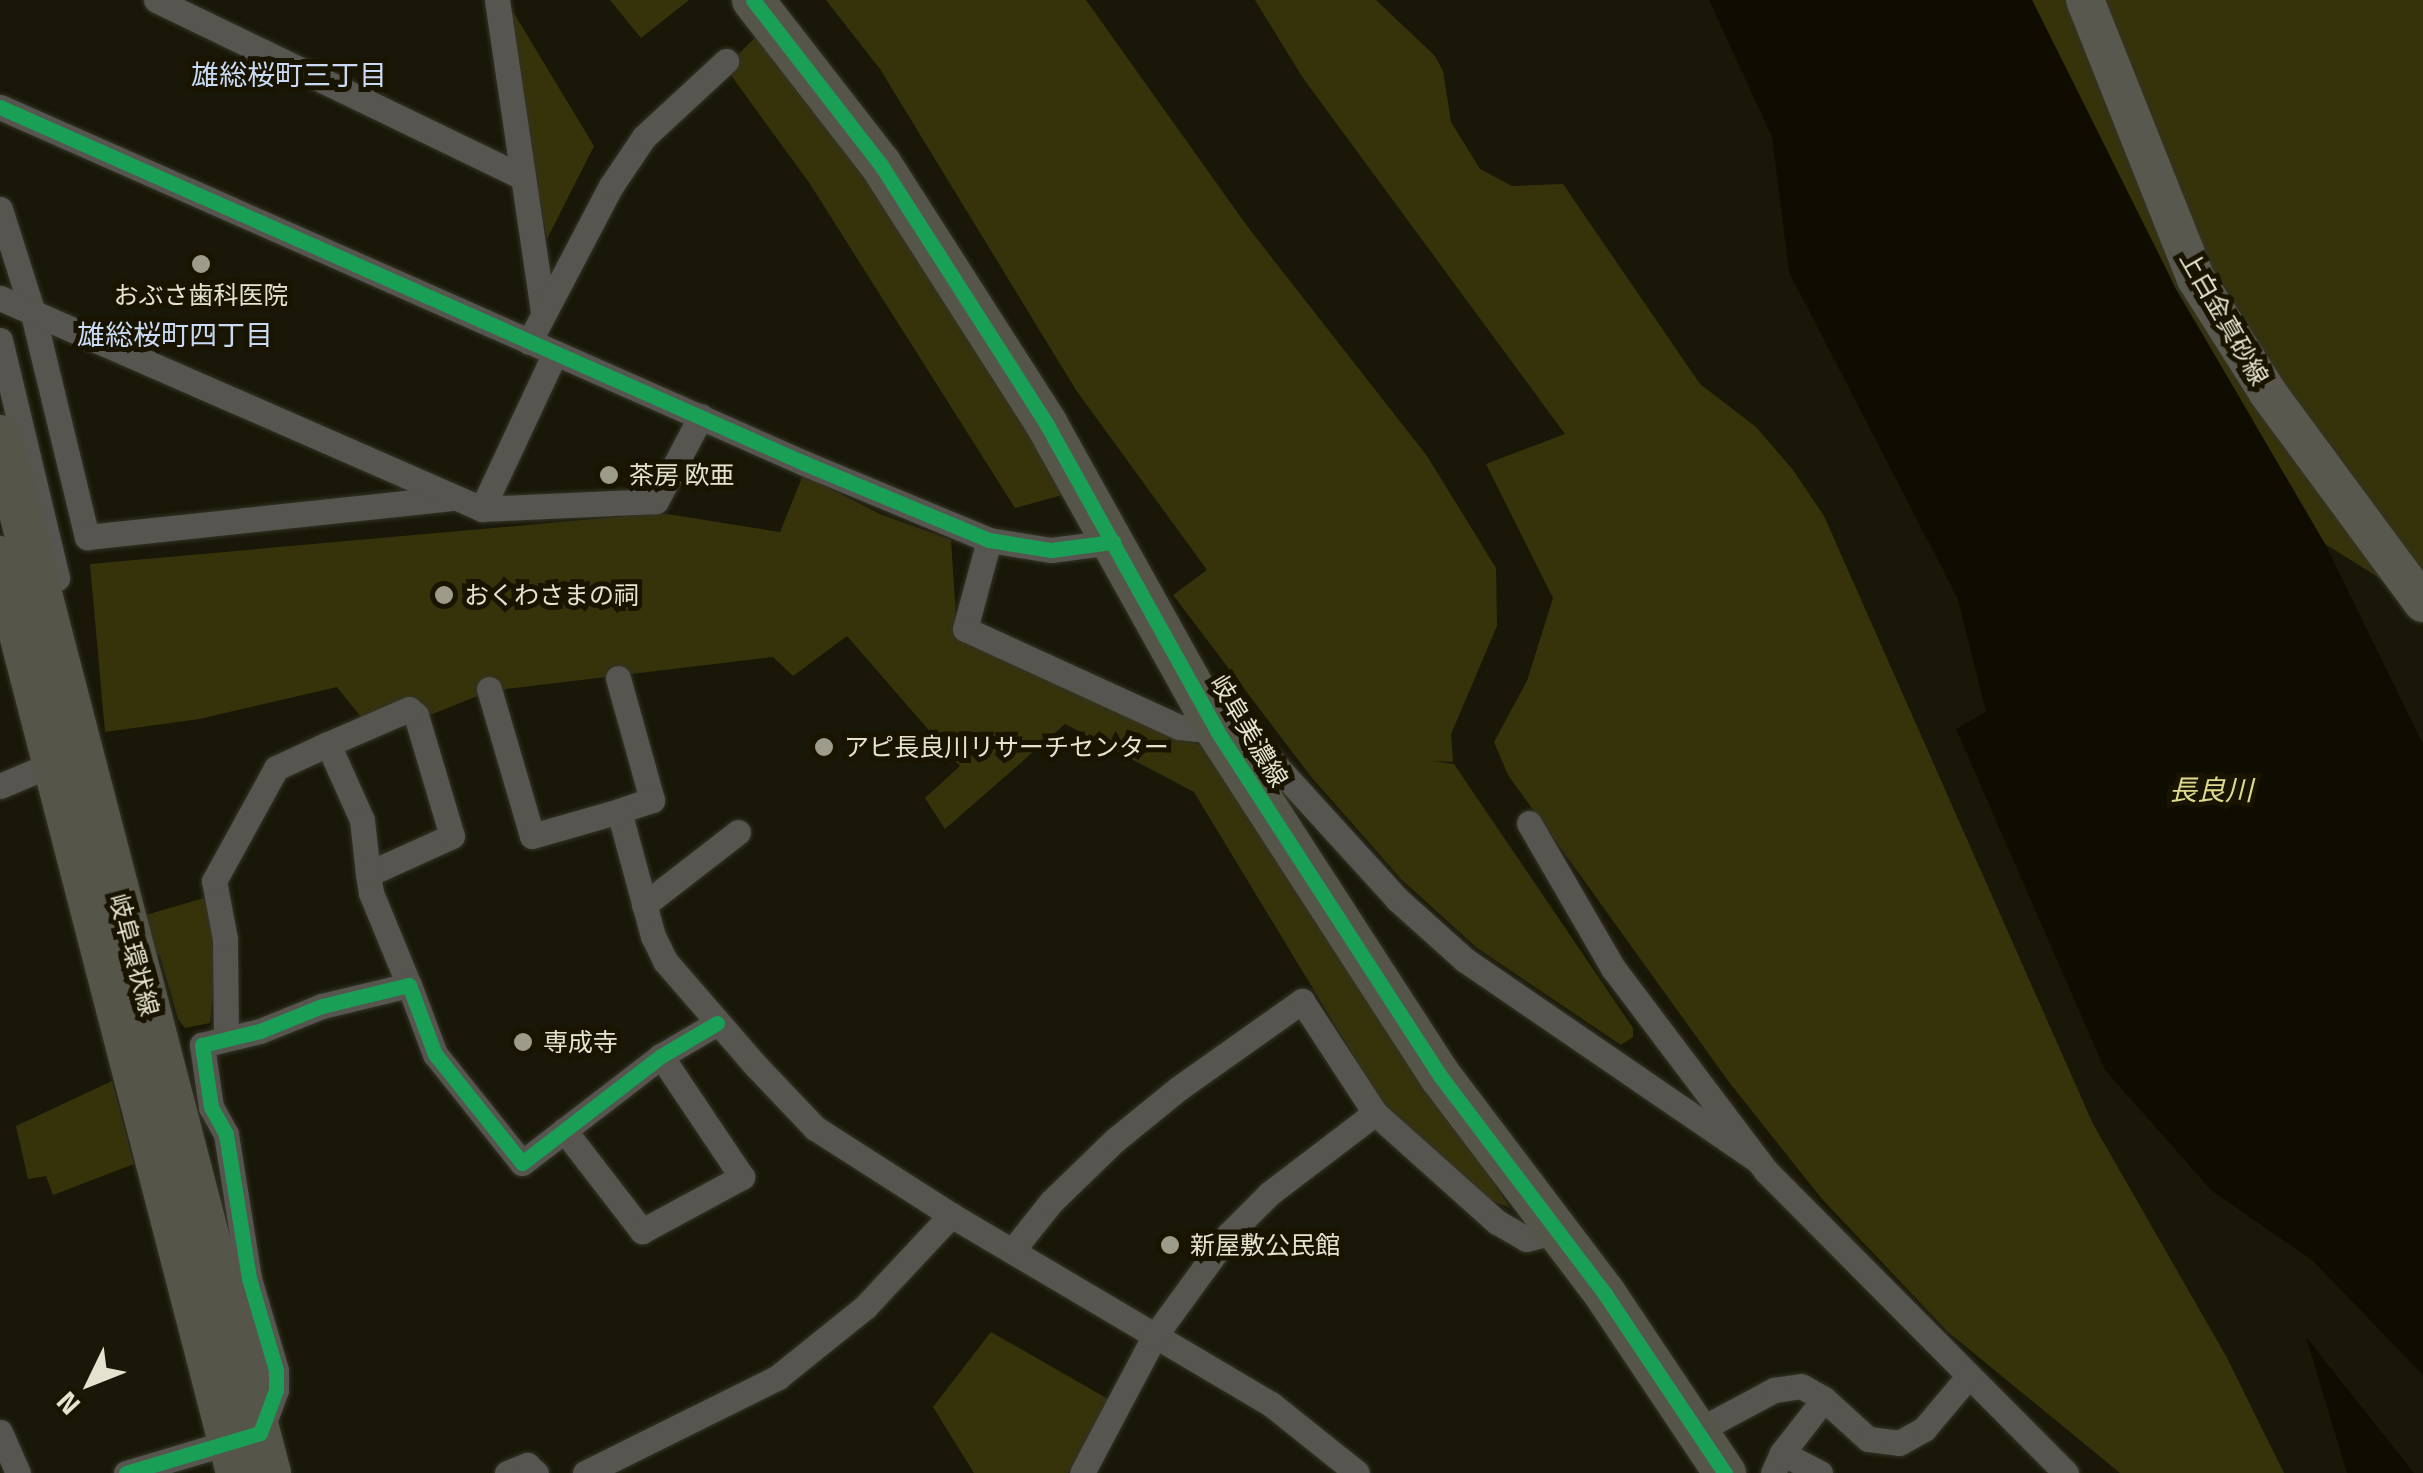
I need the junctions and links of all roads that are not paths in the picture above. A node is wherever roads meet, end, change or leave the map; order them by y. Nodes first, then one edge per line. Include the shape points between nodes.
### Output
1 (156, 0) edge
2 (497, 0) edge
3 (753, 0) edge
4 (2085, 0) edge
5 (726, 61) dead end
6 (0, 107) edge
7 (522, 178) junction
8 (0, 209) edge
9 (0, 298) edge
10 (32, 310) junction
11 (543, 311) junction
12 (0, 340) edge
13 (529, 342) junction
14 (554, 353) junction
15 (700, 416) junction
16 (0, 436) edge
17 (455, 498) junction
18 (482, 509) junction
19 (989, 540) junction
20 (1113, 542) junction
21 (0, 557) edge
22 (2423, 603) edge
23 (0, 616) edge
24 (37, 641) junction
25 (618, 678) dead end
26 (490, 689) dead end
27 (1217, 731) junction
28 (328, 744) junction
29 (52, 764) junction
30 (0, 786) edge
31 (619, 811) junction
32 (1529, 823) dead end
33 (738, 832) dead end
34 (368, 874) junction
35 (644, 905) junction
36 (132, 944) junction
37 (410, 985) junction
38 (716, 1023) junction
39 (214, 1041) junction
40 (661, 1056) junction
41 (172, 1099) junction
42 (1375, 1113) junction
43 (564, 1130) junction
44 (1758, 1162) junction
45 (951, 1215) junction
46 (1554, 1232) junction
47 (1012, 1251) junction
48 (1154, 1337) junction
49 (1968, 1378) junction
50 (1824, 1399) junction
51 (1699, 1430) junction
52 (0, 1432) edge
53 (250, 1455) edge
54 (1777, 1463) edge
55 (18, 1473) edge
56 (126, 1473) edge
57 (507, 1473) edge
58 (536, 1473) edge
59 (585, 1473) edge
60 (1082, 1473) edge
61 (1357, 1473) edge
62 (1725, 1473) edge
63 (1820, 1473) edge
64 (2066, 1473) edge

1 - 7 street
2 - 7 street
3 - 20 main road, 岐阜美濃線 via 881,165 1047,425
4 - 22 main road, 上白金真砂線 via 2196,279 2268,393
5 - 11 street via 644,137
6 - 13 street
7 - 11 street
8 - 10 street
9 - 10 street
10 - 17 street
10 - 17 street via 87,537
11 - 13 street
12 - 24 street via 57,574
13 - 14 street
14 - 15 street
14 - 18 street
15 - 18 street via 656,500
15 - 19 street
16 - 24 main road, 岐阜環状線
17 - 18 street
19 - 20 street via 1051,550
19 - 27 street via 965,628 1179,727
20 - 27 main road, 岐阜美濃線
21 - 24 main road, 岐阜環状線
23 - 24 street
24 - 29 main road, 岐阜環状線
24 - 36 main road, 岐阜環状線
25 - 31 street via 652,800
26 - 31 street via 532,836
27 - 44 street via 1258,746 1397,899 1465,960
27 - 46 main road, 岐阜美濃線 via 1441,1076
28 - 34 street via 362,820
28 - 34 street via 409,708 416,715 452,836
28 - 39 street via 276,768 214,881 224,939
29 - 30 street
29 - 53 main road, 岐阜環状線
31 - 35 street
32 - 44 street via 1613,968
33 - 35 street
34 - 37 street
35 - 38 street via 666,961
36 - 39 street via 148,961 170,1026 179,1036
36 - 41 main road, 岐阜環状線
37 - 39 street
37 - 43 street via 435,1054 522,1163
38 - 40 street
38 - 45 street via 815,1128
39 - 41 street via 176,1057
39 - 53 street via 212,1107 226,1134 250,1278 276,1370 276,1390
40 - 43 street
40 - 43 street via 742,1176 642,1231
41 - 53 main road, 岐阜環状線
42 - 46 street via 1497,1222 1526,1239
42 - 47 street via 1302,1001 1115,1140
42 - 48 street via 1270,1193 1229,1234
44 - 49 street
45 - 47 street
45 - 59 street via 865,1307 778,1377
46 - 51 main road, 岐阜美濃線
47 - 48 street
48 - 60 street
48 - 61 street via 1271,1404
49 - 50 street via 1924,1429 1899,1443 1868,1438
49 - 64 street
50 - 51 street via 1802,1386 1774,1390
50 - 54 street
51 - 62 main road, 岐阜美濃線
52 - 55 street
53 - 56 street
54 - 63 street
57 - 58 street via 527,1465

